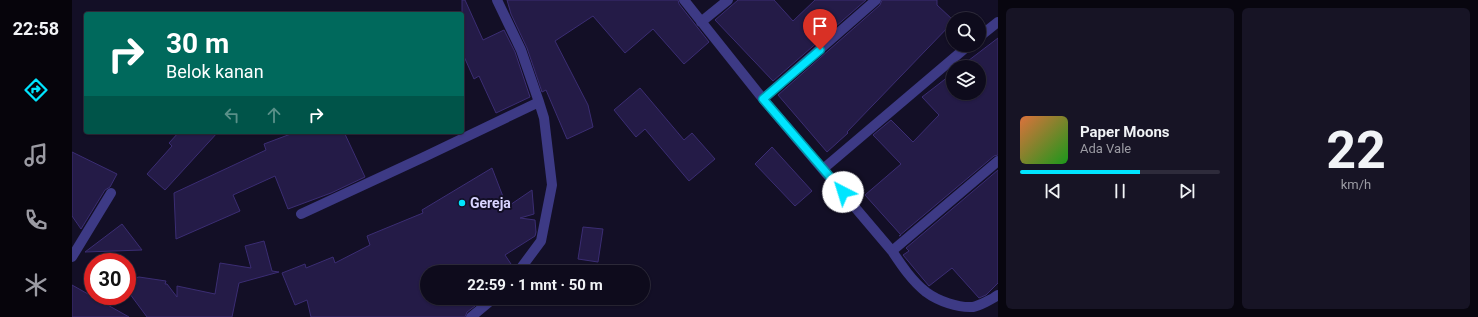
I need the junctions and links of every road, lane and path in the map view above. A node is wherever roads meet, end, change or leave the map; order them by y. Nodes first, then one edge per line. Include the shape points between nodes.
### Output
1 (498, 0) edge
2 (684, 0) edge
3 (728, 0) edge
4 (876, 0) edge
5 (702, 22) junction
6 (998, 22) edge
7 (986, 31) edge
8 (961, 52) edge
9 (763, 99) junction
10 (540, 102) junction
11 (998, 161) edge
12 (823, 168) junction
13 (111, 193) dead end
14 (301, 214) dead end
15 (892, 251) junction
16 (72, 257) edge
17 (523, 265) edge
18 (998, 295) edge
19 (486, 305) edge
20 (471, 317) edge

1 - 10 street via 521,50
2 - 5 street
3 - 5 street
4 - 9 street
5 - 9 street
6 - 7 street
8 - 12 street
9 - 12 street
10 - 14 street
10 - 17 street via 552,185 541,241
11 - 15 street
12 - 15 street
13 - 16 street
15 - 18 street via 905,270 926,292 945,302 974,307
19 - 20 street

